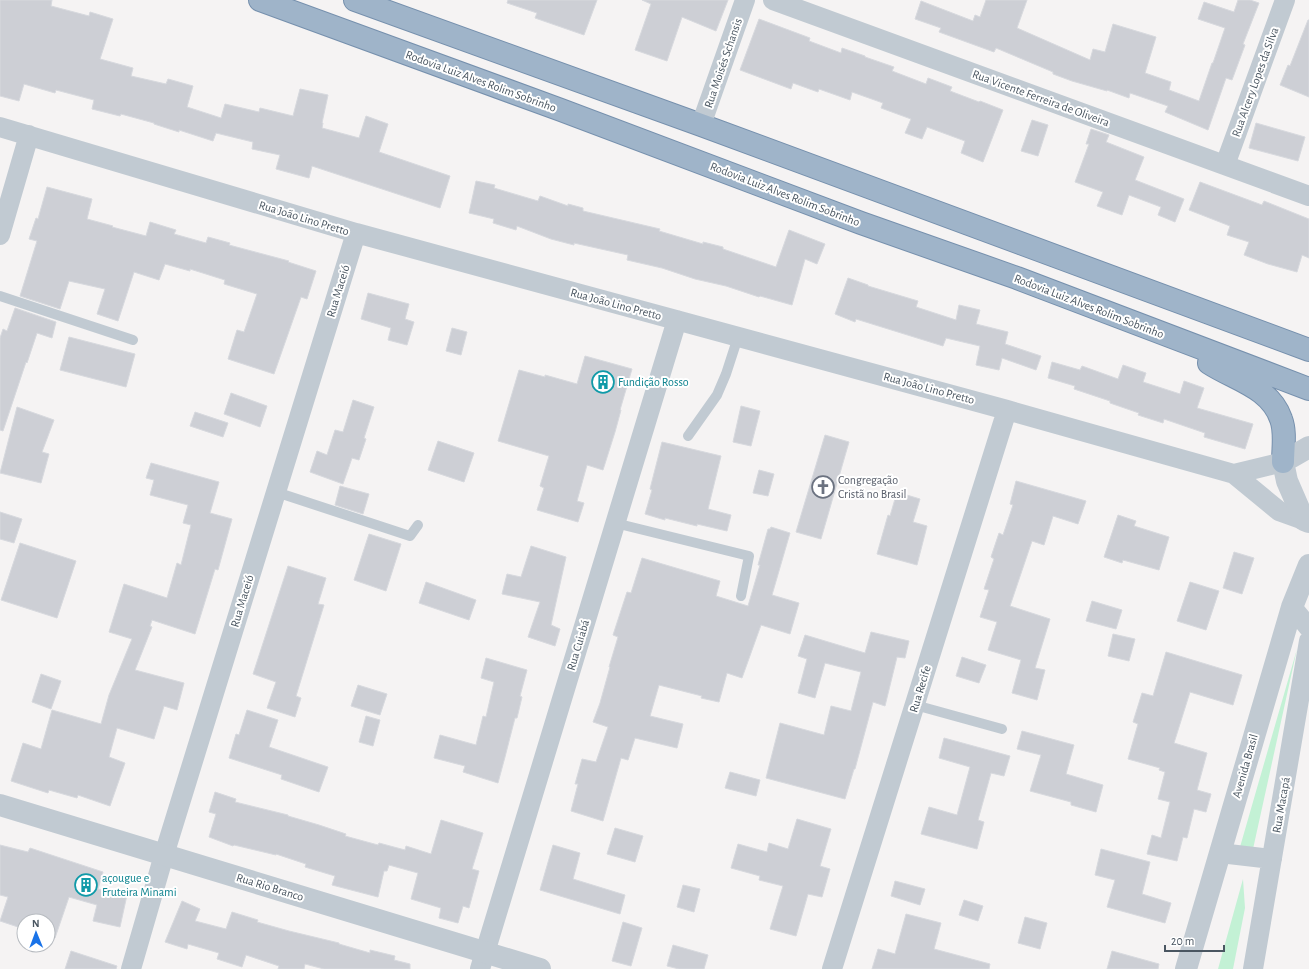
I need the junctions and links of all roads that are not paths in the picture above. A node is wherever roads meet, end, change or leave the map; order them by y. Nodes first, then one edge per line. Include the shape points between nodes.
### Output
1 (260, 0) edge
2 (355, 0) edge
3 (745, 0) edge
4 (773, 0) edge
5 (1285, 0) edge
6 (701, 125) junction
7 (0, 127) edge
8 (29, 136) junction
9 (1225, 165) junction
10 (1309, 196) edge
11 (356, 234) junction
12 (0, 235) edge
13 (0, 296) edge
14 (677, 320) junction
15 (1168, 336) junction
16 (738, 337) junction
17 (133, 340) dead end
18 (1309, 350) edge
19 (1309, 389) edge
20 (1007, 410) junction
21 (688, 436) dead end
22 (1309, 447) edge
23 (1283, 462) junction
24 (1234, 474) junction
25 (276, 492) junction
26 (1306, 521) edge
27 (615, 523) junction
28 (418, 525) dead end
29 (1309, 565) edge
30 (741, 596) dead end
31 (1292, 607) junction
32 (1309, 628) edge
33 (1309, 641) edge
34 (915, 705) junction
35 (1002, 729) dead end
36 (0, 805) edge
37 (1220, 853) junction
38 (164, 855) junction
39 (1272, 859) junction
40 (483, 961) edge
41 (131, 969) edge
42 (540, 969) edge
43 (832, 969) edge
44 (1186, 969) edge
45 (1253, 969) edge

1 - 15 highway, Rodovia Luiz Alves Rolim Sobrinho
2 - 6 highway
3 - 6 street, Rua Moisés Schansis
4 - 9 street, Rua Vicente Ferreira de Oliveira
5 - 9 street, Rua Alcery Lopes da Silva
6 - 18 highway
7 - 8 street, Rua João Lino Pretto
8 - 11 street, Rua João Lino Pretto
8 - 12 street
9 - 10 street, Rua Vicente Ferreira de Oliveira
11 - 14 street, Rua João Lino Pretto
11 - 25 street, Rua Maceió
13 - 17 lane
14 - 16 street, Rua João Lino Pretto
14 - 27 street, Rua Cuiabá
15 - 19 highway, Rodovia Luiz Alves Rolim Sobrinho
15 - 23 highway via 1212,365 1257,388 1272,401 1281,419 1284,438
16 - 20 street, Rua João Lino Pretto
16 - 21 lane via 717,395
20 - 24 street, Rua João Lino Pretto
20 - 34 street, Rua Recife
22 - 23 street
23 - 24 street, Rua João Lino Pretto
23 - 26 street via 1287,481
24 - 26 street, Rua João Lino Pretto via 1279,510
25 - 28 lane via 410,536
25 - 38 street, Rua Maceió
27 - 30 lane via 749,556
27 - 40 street, Rua Cuiabá
29 - 31 street, Avenida Brasil
31 - 32 street
31 - 37 street, Avenida Brasil
33 - 39 street, Rua Macapá
34 - 35 lane
34 - 43 street, Rua Recife
36 - 38 street, Rua Rio Branco
37 - 39 street
37 - 44 street, Avenida Brasil
38 - 40 street, Rua Rio Branco
38 - 41 street, Rua Maceió
39 - 45 street, Rua Macapá
40 - 42 street, Rua Rio Branco

